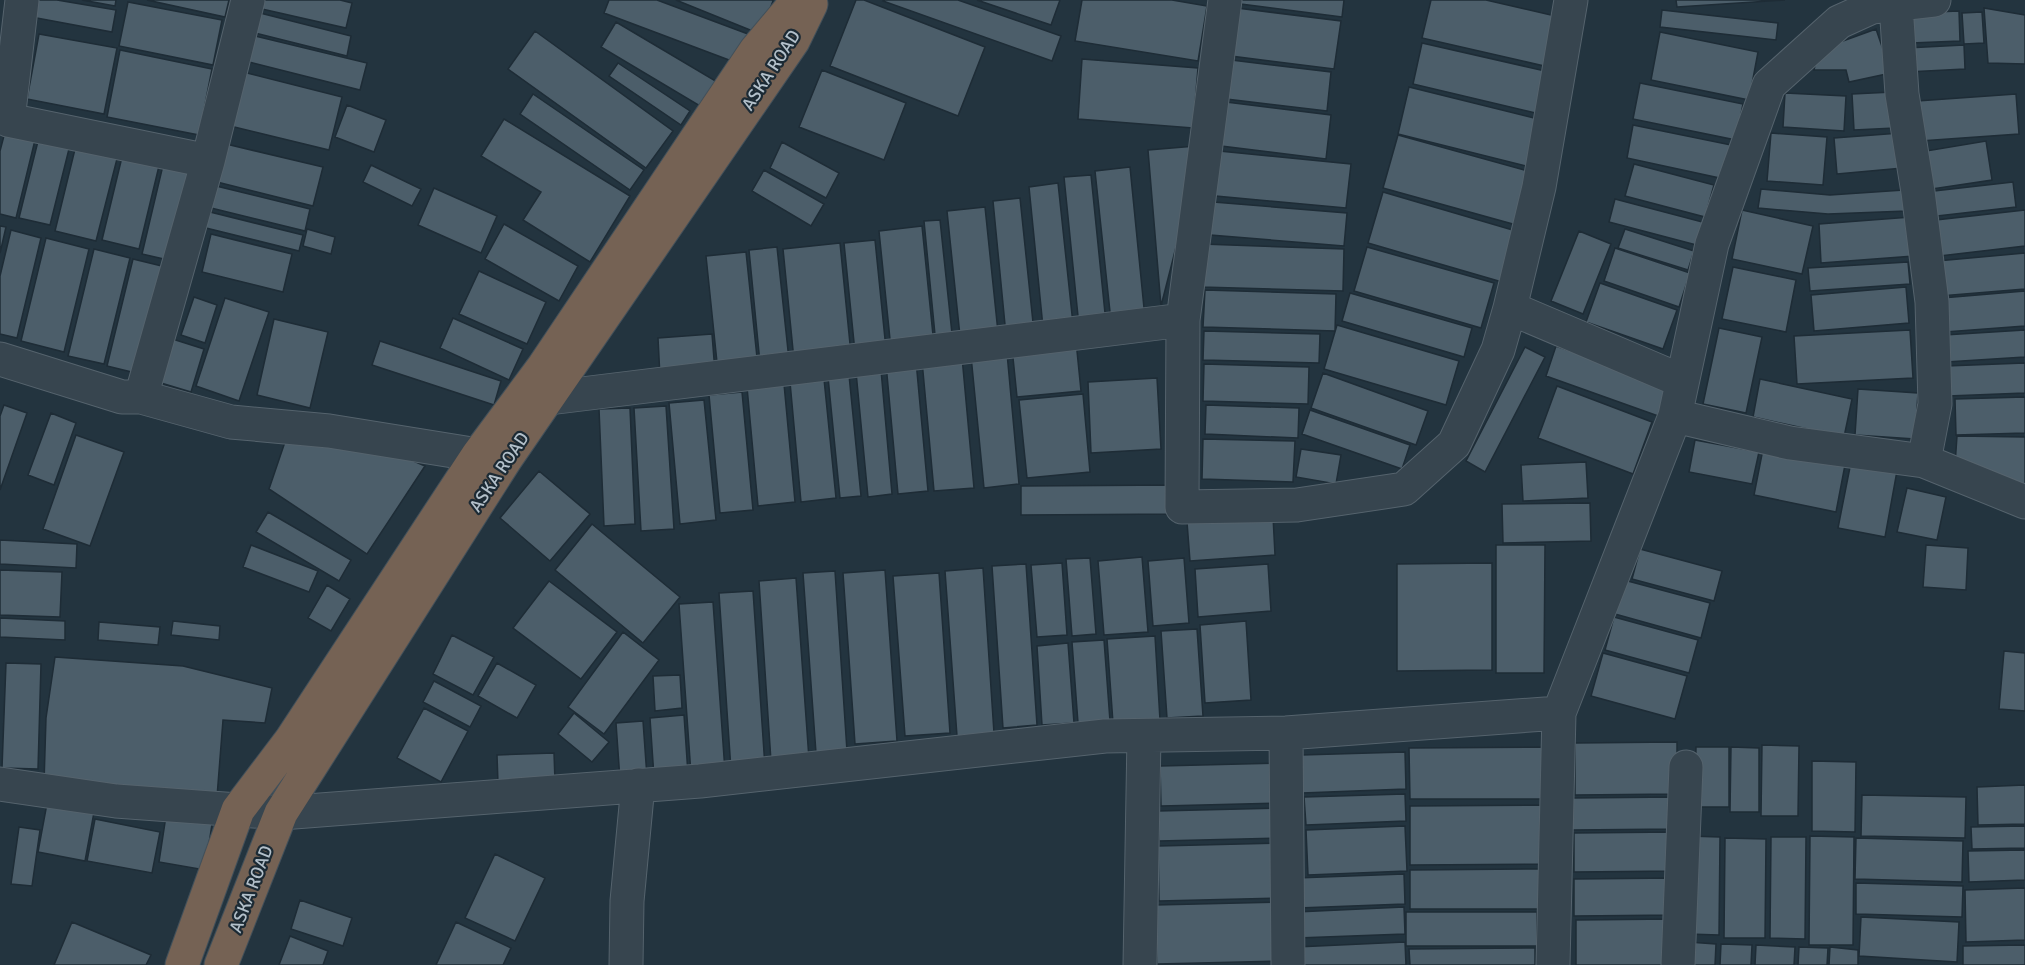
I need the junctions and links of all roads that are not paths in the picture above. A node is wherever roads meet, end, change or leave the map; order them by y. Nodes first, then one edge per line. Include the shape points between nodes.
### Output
1 (22, 0) edge
2 (249, 0) edge
3 (798, 0) edge
4 (813, 0) edge
5 (1225, 0) edge
6 (1934, 0) edge
7 (1567, 1) edge
8 (1896, 5) junction
9 (1838, 11) edge
10 (208, 161) junction
11 (1510, 308) junction
12 (1183, 320) junction
13 (0, 359) edge
14 (1682, 381) junction
15 (141, 397) junction
16 (549, 398) junction
17 (1675, 416) junction
18 (478, 455) junction
19 (1924, 461) junction
20 (2025, 502) edge
21 (1559, 714) junction
22 (1286, 733) junction
23 (1144, 736) junction
24 (1686, 767) dead end
25 (0, 784) edge
26 (638, 785) junction
27 (238, 810) junction
28 (280, 813) junction
29 (182, 965) edge
30 (221, 965) edge
31 (626, 965) edge
32 (1140, 965) edge
33 (1288, 965) edge
34 (1553, 965) edge
35 (1678, 965) edge

1 - 10 street via 8,120
2 - 10 street
3 - 18 highway via 756,50 544,366
4 - 16 highway, ASKA ROAD via 793,41
5 - 12 street
6 - 8 street
7 - 11 street via 1539,187
8 - 9 street
8 - 19 street via 1902,93 1932,302 1935,404
9 - 14 street via 1769,85 1712,244
10 - 15 street
11 - 12 street via 1498,350 1454,444 1404,489 1297,505 1182,507
11 - 14 street
12 - 16 street
13 - 15 street via 122,397
14 - 17 street
15 - 18 street via 231,422 329,431
16 - 28 highway, ASKA ROAD via 505,460
17 - 19 street via 1790,443
17 - 21 street
18 - 27 highway via 291,740
19 - 20 street
21 - 22 street
21 - 34 street
22 - 23 street
22 - 33 street
23 - 26 street via 1105,736
23 - 32 street
24 - 35 street
25 - 27 street via 116,801
26 - 28 street
26 - 31 street via 627,901
27 - 28 street
27 - 29 highway
28 - 30 highway, ASKA ROAD

